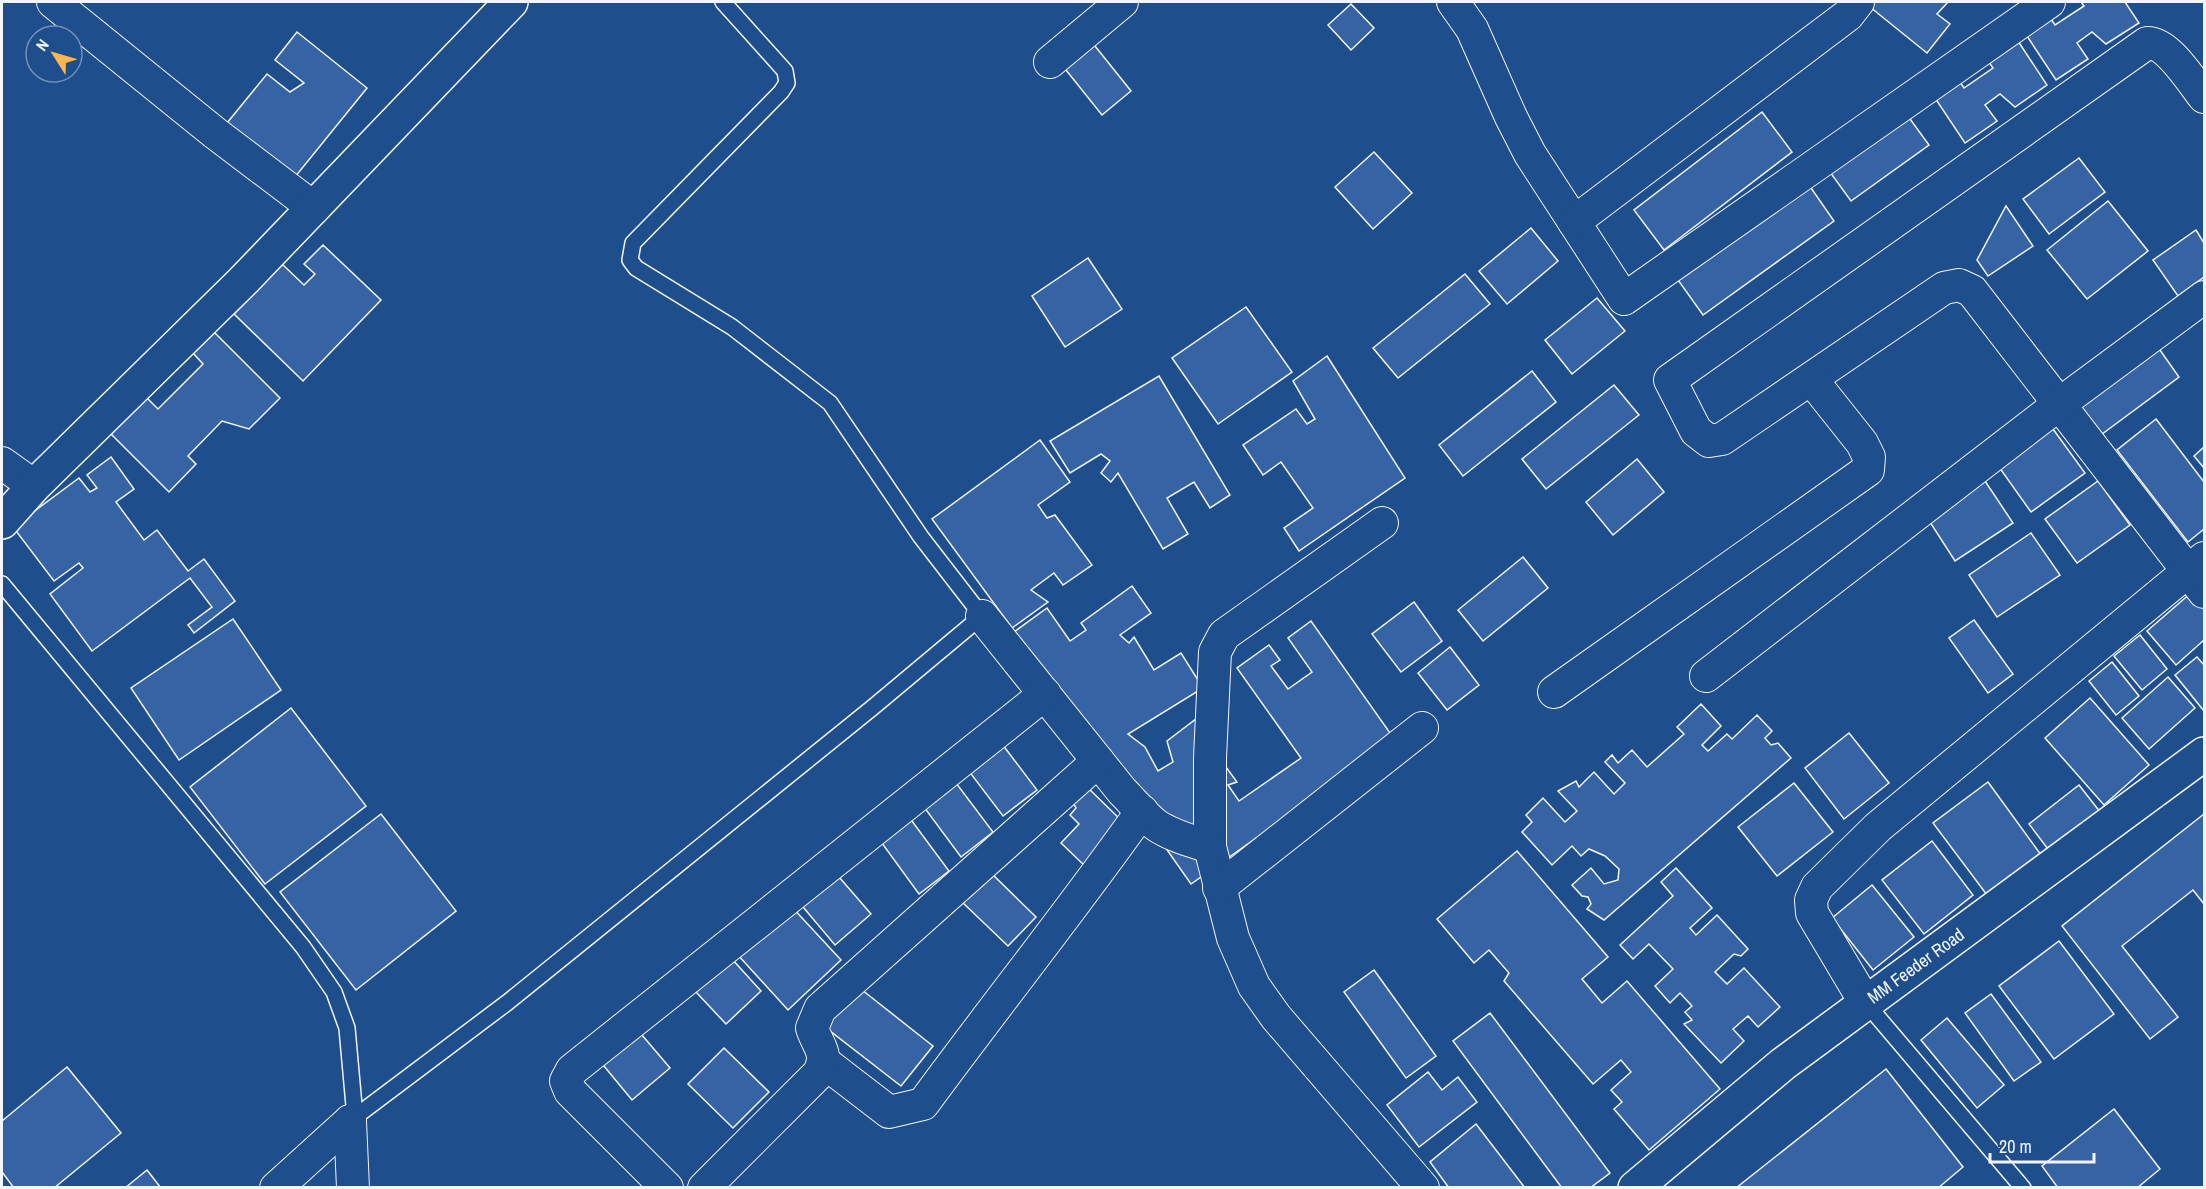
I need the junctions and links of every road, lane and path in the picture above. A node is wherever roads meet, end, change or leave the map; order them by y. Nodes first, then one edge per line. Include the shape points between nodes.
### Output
1 (53, 2) edge
2 (511, 2) edge
3 (723, 2) edge
4 (1122, 2) edge
5 (1453, 2) edge
6 (1858, 2) edge
7 (2049, 2) edge
8 (1050, 62) dead end
9 (2205, 97) edge
10 (314, 208) junction
11 (1574, 222) junction
12 (2205, 297) edge
13 (1812, 380) junction
14 (2058, 405) junction
15 (2, 463) edge
16 (34, 486) junction
17 (2, 522) edge
18 (1382, 524) dead end
19 (2199, 574) edge
20 (2, 584) edge
21 (982, 616) junction
22 (1706, 676) dead end
23 (1554, 692) dead end
24 (1045, 694) junction
25 (1422, 728) dead end
26 (2205, 754) edge
27 (1098, 761) junction
28 (1142, 812) junction
29 (1210, 847) junction
30 (1219, 888) junction
31 (1865, 1002) junction
32 (824, 1062) junction
33 (276, 1188) edge
34 (353, 1188) edge
35 (667, 1188) edge
36 (704, 1188) edge
37 (1423, 1188) edge
38 (1635, 1188) edge
39 (2023, 1188) edge

1 - 10 street
2 - 10 street
3 - 21 lane via 785,71 787,83 633,243 630,260 636,268 732,327 830,403 921,537
4 - 8 street
5 - 11 street via 1473,29 1530,154
6 - 11 street via 1848,15
7 - 11 street via 1624,299
9 - 13 street via 2167,51 2159,44 2147,43 1670,380 1696,431 1710,441 1722,439
10 - 16 street
12 - 14 street
13 - 14 street via 1944,288 1959,285 1972,291
13 - 23 street via 1862,443 1869,457 1868,470
14 - 19 street
14 - 22 street
15 - 16 street
16 - 17 street
18 - 29 street via 1224,635 1215,652
19 - 31 street via 1878,827 1817,887 1811,900 1812,913
20 - 21 lane via 303,947 334,992 347,1028 355,1117 508,1002
21 - 24 street
24 - 27 street
24 - 35 street via 572,1070 566,1081 570,1091
25 - 30 street
26 - 31 street, MM Feeder Road
27 - 28 street
27 - 32 street via 820,1009 812,1028 824,1052
28 - 29 street via 1177,836
28 - 32 street via 922,1104 889,1112
29 - 30 street
30 - 37 street via 1233,938 1254,986 1276,1017
31 - 38 street, MM Feeder Road via 1783,1064
31 - 39 lane
32 - 36 street via 819,1072
33 - 34 street via 350,1121

